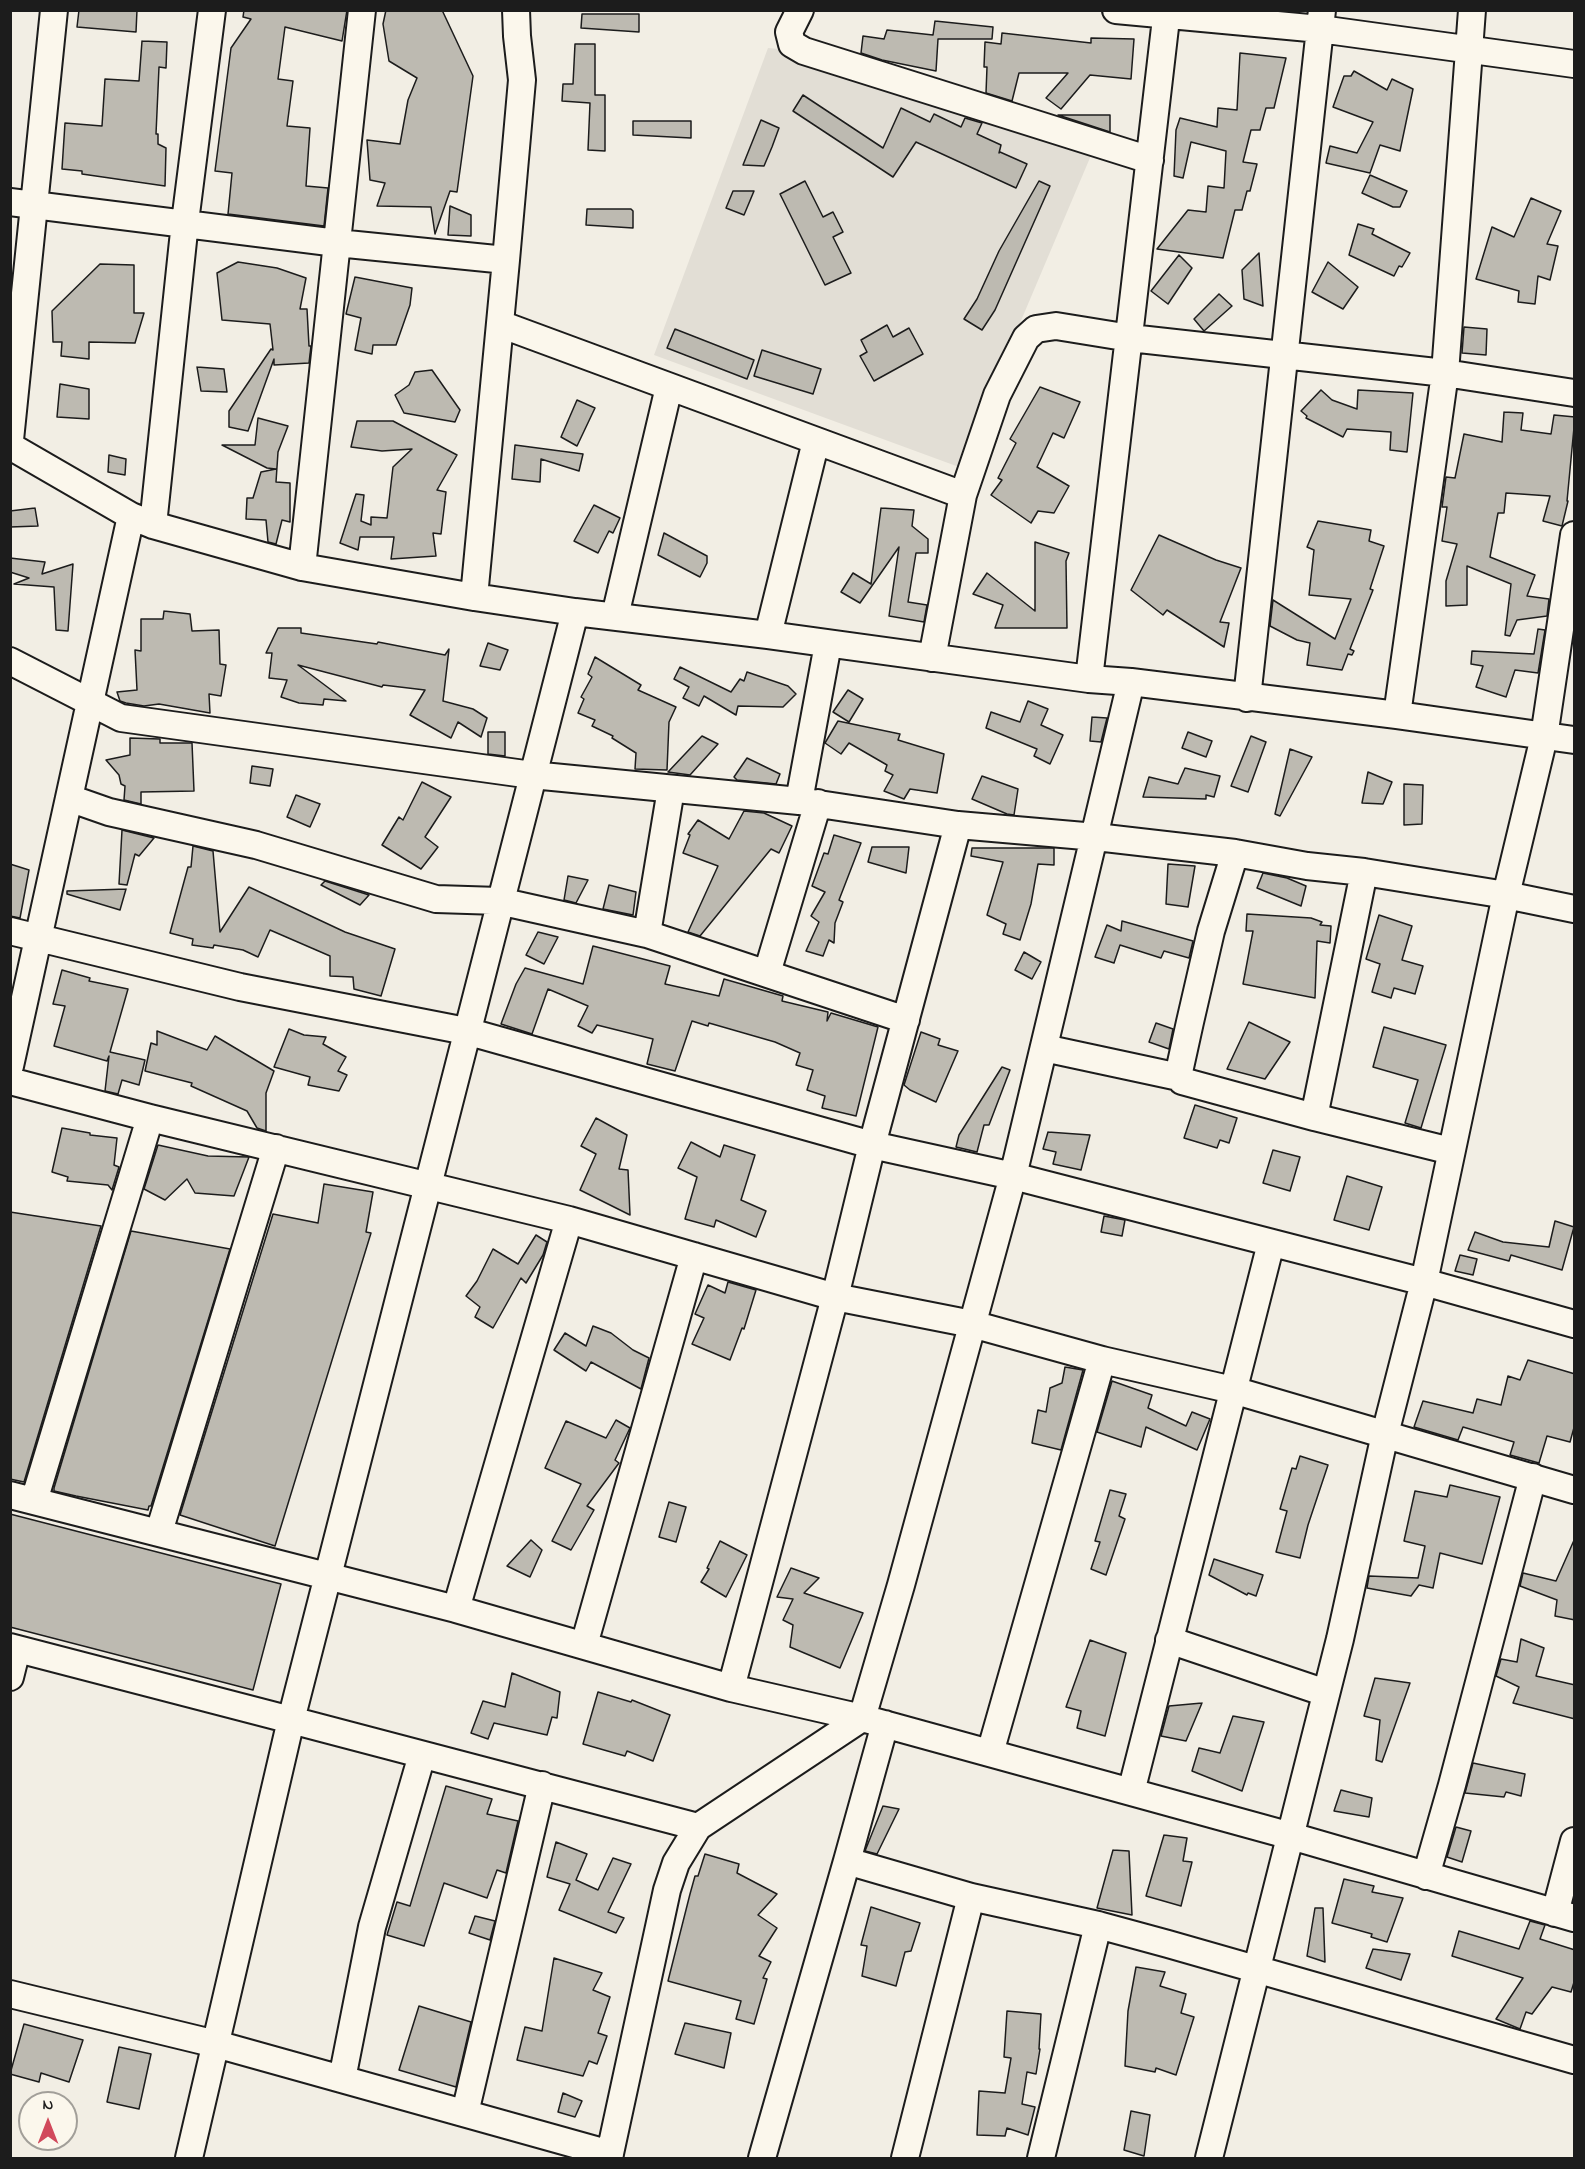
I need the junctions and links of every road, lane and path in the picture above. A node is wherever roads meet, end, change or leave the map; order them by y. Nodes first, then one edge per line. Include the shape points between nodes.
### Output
1 (54, 10) edge
2 (212, 10) edge
3 (362, 10) edge
4 (516, 10) edge
5 (800, 10) edge
6 (1116, 10) edge
7 (1472, 10) edge
8 (1167, 13) edge
9 (1321, 20) edge
10 (1468, 48) junction
11 (1575, 64) edge
12 (1150, 160) junction
13 (23, 203) edge
14 (185, 222) junction
15 (337, 243) junction
16 (506, 260) junction
17 (500, 324) junction
18 (1130, 338) junction
19 (1284, 355) junction
20 (1445, 374) junction
21 (669, 387) junction
22 (1575, 393) edge
23 (10, 440) edge
24 (816, 441) junction
25 (10, 446) edge
26 (963, 495) junction
27 (142, 521) junction
28 (1575, 535) edge
29 (302, 567) junction
30 (474, 597) junction
31 (575, 612) junction
32 (615, 616) junction
33 (768, 635) junction
34 (828, 644) junction
35 (932, 658) junction
36 (10, 661) edge
37 (1089, 679) junction
38 (1131, 682) junction
39 (1247, 698) junction
40 (89, 703) junction
41 (1397, 715) junction
42 (1544, 737) junction
43 (1575, 740) edge
44 (532, 775) junction
45 (671, 789) junction
46 (69, 798) junction
47 (808, 802) junction
48 (958, 825) junction
49 (1096, 837) junction
50 (1235, 853) junction
51 (1364, 872) junction
52 (1506, 895) junction
53 (499, 901) junction
54 (1575, 909) edge
55 (10, 932) edge
56 (647, 933) junction
57 (38, 939) junction
58 (767, 973) junction
59 (906, 1020) junction
60 (466, 1031) junction
61 (1044, 1048) junction
62 (10, 1066) edge
63 (1179, 1077) junction
64 (10, 1081) edge
65 (1314, 1117) junction
66 (150, 1118) junction
67 (872, 1145) junction
68 (276, 1148) junction
69 (1451, 1151) junction
70 (1013, 1176) junction
71 (426, 1186) junction
72 (568, 1220) junction
73 (1271, 1243) junction
74 (694, 1256) junction
75 (1424, 1281) junction
76 (836, 1297) junction
77 (1573, 1317) edge
78 (972, 1324) junction
79 (1102, 1360) junction
80 (1233, 1390) junction
81 (1385, 1434) junction
82 (1533, 1477) junction
83 (1575, 1490) edge
84 (22, 1498) edge
85 (159, 1532) junction
86 (329, 1575) junction
87 (456, 1609) junction
88 (1169, 1640) junction
89 (584, 1646) junction
90 (14, 1648) edge
91 (10, 1677) edge
92 (732, 1688) junction
93 (1326, 1693) junction
94 (291, 1720) junction
95 (873, 1721) junction
96 (990, 1753) junction
97 (422, 1755) junction
98 (542, 1785) junction
99 (1131, 1792) junction
100 (698, 1827) junction
101 (1291, 1836) junction
102 (1575, 1841) edge
103 (847, 1861) junction
104 (1426, 1876) junction
105 (971, 1897) junction
106 (1565, 1915) edge
107 (1098, 1925) junction
108 (1257, 1971) junction
109 (10, 1994) edge
110 (216, 2044) junction
111 (1575, 2060) edge
112 (342, 2079) junction
113 (465, 2113) junction
114 (609, 2156) edge
115 (189, 2158) edge
116 (762, 2158) edge
117 (905, 2158) edge
118 (1041, 2158) edge
119 (1209, 2158) edge

1 - 13 street
2 - 14 street
3 - 15 street
4 - 16 street via 522,80
5 - 12 street via 789,32 792,44 804,51
6 - 8 street
7 - 10 street
8 - 9 street
8 - 12 street
9 - 10 street
9 - 19 street
10 - 11 street
10 - 20 street
12 - 18 street
13 - 14 street
13 - 23 street
14 - 15 street
14 - 27 street
15 - 16 street
15 - 29 street
16 - 17 street
17 - 21 street
17 - 30 street
18 - 19 street
18 - 26 street via 1056,326 1036,328 1026,338 997,395
18 - 37 street
19 - 20 street
19 - 39 street
20 - 22 street
20 - 41 street
21 - 24 street
21 - 32 street
24 - 26 street
24 - 33 street
25 - 27 street
26 - 35 street
27 - 29 street
27 - 40 street
28 - 42 street
29 - 30 street
30 - 31 street
31 - 32 street
31 - 44 street
32 - 33 street
33 - 34 street
34 - 35 street
34 - 47 street
35 - 37 street
36 - 40 street
37 - 38 street
38 - 39 street
38 - 49 street
39 - 41 street
40 - 44 street via 121,718
40 - 46 street
41 - 42 street
42 - 43 street
42 - 52 street
44 - 45 street
44 - 53 street
45 - 47 street
45 - 56 street
46 - 53 street via 109,812 256,845 436,899
46 - 57 street
47 - 48 street
47 - 58 street
48 - 49 street
48 - 59 street
49 - 50 street
49 - 61 street
50 - 51 street
50 - 63 street via 1211,931
51 - 52 street
51 - 65 street
52 - 54 street
52 - 69 street
53 - 56 street
53 - 60 street
55 - 57 street
56 - 58 street
57 - 60 street via 240,987
57 - 62 street
58 - 59 street
59 - 67 street
60 - 67 street
60 - 71 street
61 - 63 street
61 - 70 street
63 - 65 street
64 - 66 street
65 - 69 street
66 - 68 street
66 - 84 street
67 - 70 street
67 - 76 street
68 - 71 street
68 - 85 street
69 - 75 street
70 - 73 street
70 - 78 street
71 - 72 street
71 - 86 street
72 - 74 street
72 - 87 street
73 - 75 street
73 - 80 street
74 - 76 street
74 - 89 street
75 - 77 street
75 - 81 street
76 - 78 street
76 - 92 street
78 - 79 street
78 - 95 street via 901,1585
79 - 80 street
79 - 96 street
80 - 81 street
80 - 88 street
81 - 82 street
81 - 93 street
82 - 83 street
82 - 104 street
84 - 85 street
85 - 86 street
86 - 87 street
86 - 94 street
87 - 89 street
88 - 93 street
88 - 99 street
89 - 92 street
90 - 91 street
90 - 94 street
92 - 95 street
93 - 101 street
94 - 97 street
94 - 110 street
95 - 96 street
95 - 100 street
95 - 103 street
96 - 99 street
97 - 98 street
97 - 112 street via 372,1927
98 - 100 street
98 - 113 street
99 - 101 street
100 - 114 street via 676,1863 667,1890
101 - 104 street
101 - 108 street
102 - 106 street
103 - 105 street
103 - 116 street
104 - 106 street
105 - 107 street
105 - 117 street
107 - 108 street
107 - 118 street
108 - 111 street
108 - 119 street
109 - 110 street
110 - 112 street
110 - 115 street
112 - 113 street
113 - 114 street

